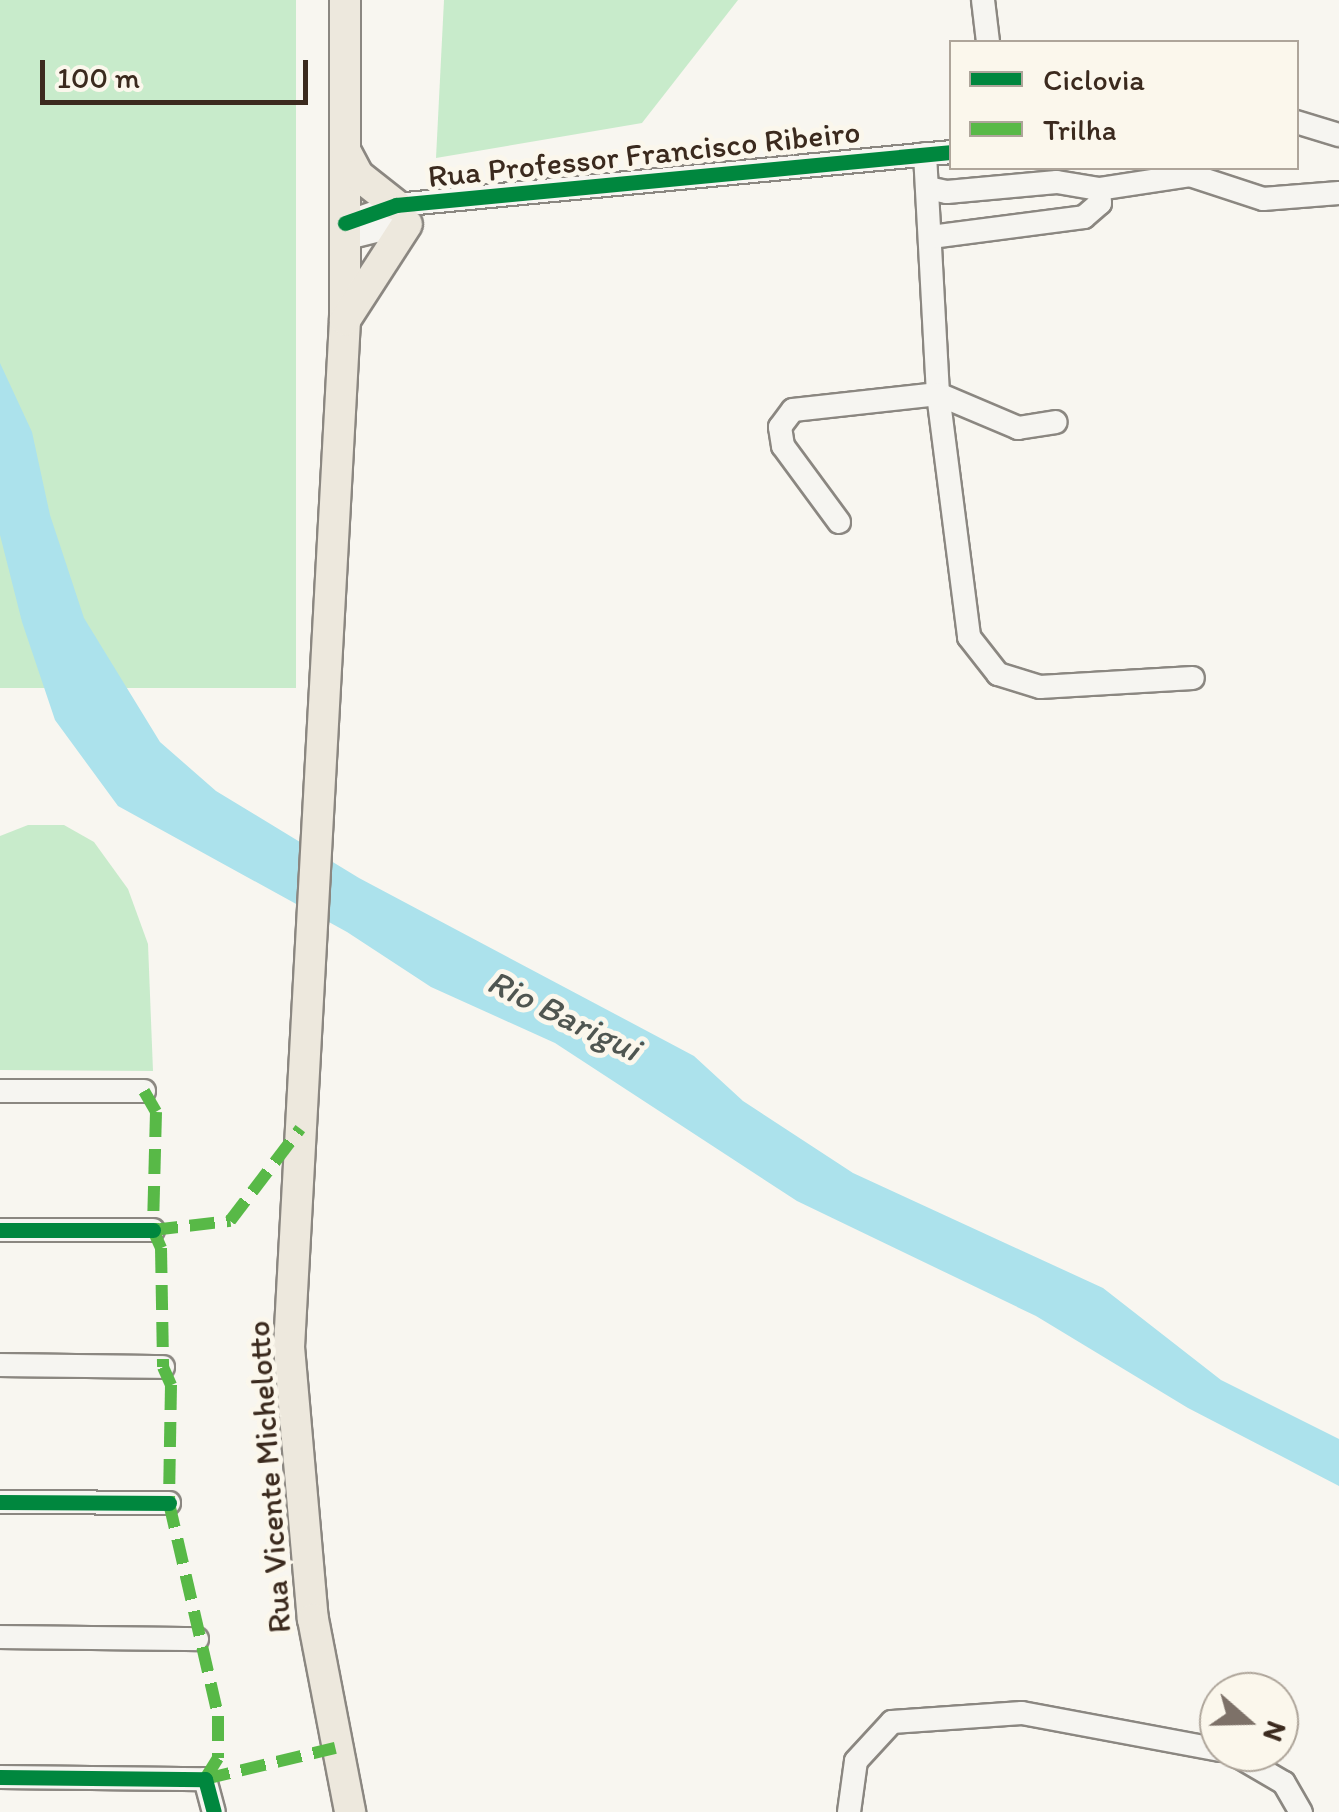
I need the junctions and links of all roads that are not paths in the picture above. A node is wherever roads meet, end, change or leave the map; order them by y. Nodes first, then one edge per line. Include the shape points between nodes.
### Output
1 (345, 0) edge
2 (983, 0) edge
3 (988, 40) edge
4 (1299, 123) edge
5 (1339, 135) edge
6 (949, 152) edge
7 (347, 154) junction
8 (926, 154) junction
9 (928, 188) junction
10 (1100, 189) junction
11 (1339, 193) edge
12 (402, 215) junction
13 (345, 231) junction
14 (931, 237) junction
15 (346, 320) junction
16 (938, 394) junction
17 (1056, 422) dead end
18 (839, 522) dead end
19 (1193, 678) dead end
20 (0, 1090) edge
21 (144, 1091) dead end
22 (0, 1230) edge
23 (154, 1230) dead end
24 (0, 1365) edge
25 (164, 1367) dead end
26 (0, 1502) edge
27 (169, 1504) dead end
28 (0, 1637) edge
29 (197, 1639) dead end
30 (1199, 1746) edge
31 (1265, 1772) edge
32 (0, 1777) edge
33 (214, 1812) edge
34 (350, 1812) edge
35 (849, 1812) edge
36 (1302, 1812) edge

1 - 7 main road, Rua Vicente Michelotto
2 - 3 street
4 - 5 street
6 - 8 street, Rua Professor Francisco Ribeiro
7 - 12 main road via 358,175
7 - 13 main road, Rua Vicente Michelotto
8 - 9 street
8 - 12 street, Rua Professor Francisco Ribeiro via 435,203
9 - 10 street via 1057,182
9 - 14 street
10 - 11 street via 1190,175 1263,199
10 - 14 street via 1100,204 1084,218
12 - 13 street, Rua Professor Francisco Ribeiro
12 - 15 main road
13 - 15 main road, Rua Vicente Michelotto
14 - 16 street
15 - 34 main road, Rua Vicente Michelotto via 291,1396 313,1619
16 - 17 street via 1018,428
16 - 18 street via 793,410 780,427 783,446
16 - 19 street via 968,637 998,674 1040,687
20 - 21 street
22 - 23 street
24 - 25 street
26 - 27 street
28 - 29 street
30 - 35 street via 1022,1713 892,1722 856,1761
31 - 36 street via 1284,1783
32 - 33 street via 205,1779

